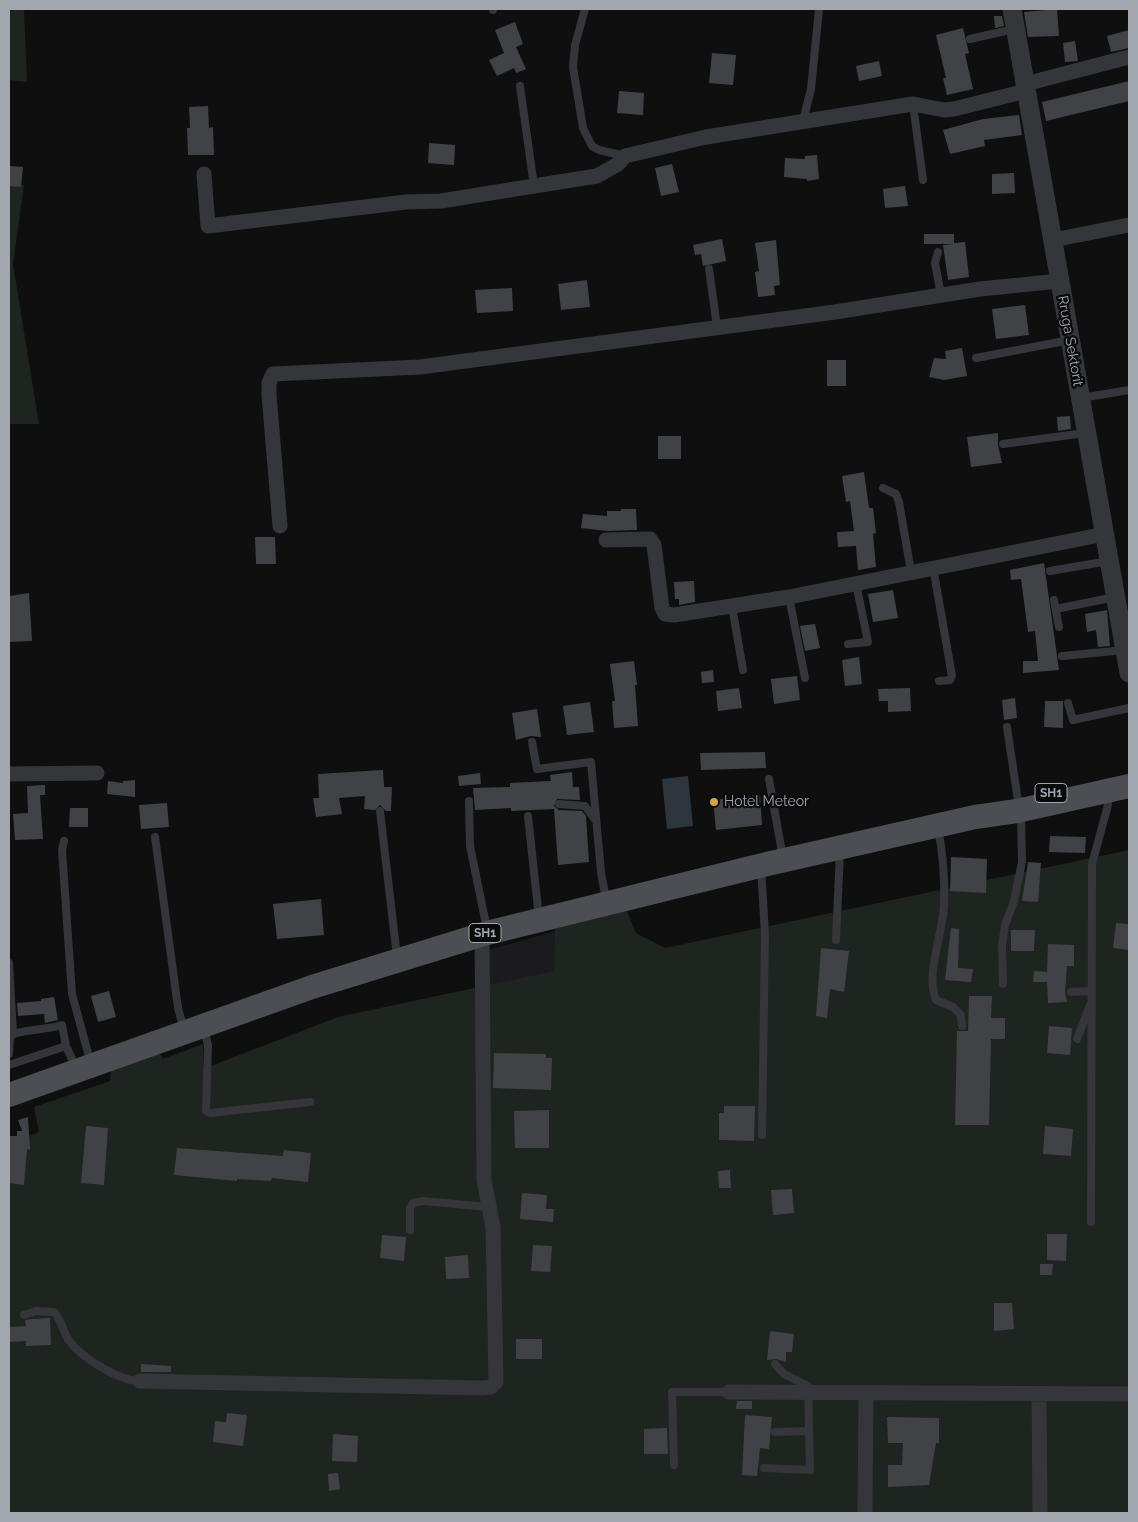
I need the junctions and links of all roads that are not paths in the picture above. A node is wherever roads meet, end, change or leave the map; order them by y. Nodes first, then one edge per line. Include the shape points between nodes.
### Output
1 (585, 9) edge
2 (819, 9) edge
3 (1012, 9) edge
4 (1016, 29) junction
5 (970, 39) dead end
6 (1129, 57) edge
7 (520, 86) dead end
8 (1026, 88) junction
9 (913, 104) junction
10 (803, 121) junction
11 (625, 156) junction
12 (204, 174) dead end
13 (922, 180) dead end
14 (534, 186) junction
15 (1129, 226) edge
16 (1053, 240) junction
17 (938, 252) dead end
18 (709, 269) dead end
19 (1060, 282) junction
20 (941, 295) junction
21 (718, 327) junction
22 (1070, 339) junction
23 (976, 358) dead end
24 (1129, 390) edge
25 (1081, 398) junction
26 (1087, 432) junction
27 (1003, 444) dead end
28 (883, 488) dead end
29 (280, 526) dead end
30 (1104, 534) junction
31 (606, 540) dead end
32 (1109, 561) junction
33 (933, 567) junction
34 (1050, 571) dead end
35 (911, 572) junction
36 (856, 583) junction
37 (789, 597) junction
38 (1116, 597) junction
39 (732, 606) junction
40 (1125, 623) edge
41 (1059, 627) dead end
42 (848, 644) dead end
43 (1125, 650) junction
44 (1062, 656) dead end
45 (743, 670) dead end
46 (1129, 673) edge
47 (804, 678) dead end
48 (939, 681) dead end
49 (1068, 703) dead end
50 (1129, 708) edge
51 (1007, 727) dead end
52 (532, 742) dead end
53 (97, 773) dead end
54 (9, 774) edge
55 (1129, 775) edge
56 (769, 779) dead end
57 (1118, 788) edge
58 (469, 801) dead end
59 (559, 804) dead end
60 (1019, 806) junction
61 (380, 811) dead end
62 (528, 816) dead end
63 (596, 822) junction
64 (938, 825) junction
65 (155, 837) dead end
66 (64, 841) dead end
67 (840, 848) junction
68 (784, 860) junction
69 (761, 866) junction
70 (607, 902) junction
71 (539, 919) junction
72 (485, 933) junction
73 (836, 940) dead end
74 (398, 959) junction
75 (9, 963) edge
76 (1003, 984) dead end
77 (1091, 991) junction
78 (1071, 992) dead end
79 (1091, 1000) junction
80 (962, 1026) dead end
81 (194, 1029) junction
82 (13, 1034) junction
83 (1077, 1038) dead end
84 (66, 1046) junction
85 (9, 1054) edge
86 (9, 1065) edge
87 (84, 1068) junction
88 (9, 1095) edge
89 (310, 1102) dead end
90 (762, 1135) dead end
91 (488, 1207) junction
92 (1091, 1222) dead end
93 (410, 1230) dead end
94 (24, 1315) dead end
95 (775, 1364) dead end
96 (140, 1381) joint
97 (730, 1392) joint
98 (866, 1393) junction
99 (808, 1394) junction
100 (1040, 1394) junction
101 (1129, 1394) edge
102 (809, 1431) junction
103 (775, 1432) dead end
104 (674, 1465) dead end
105 (764, 1468) dead end
106 (865, 1513) edge
107 (1040, 1513) edge

1 - 11 lane via 572,67 583,128 592,146
2 - 10 lane
3 - 4 street, Rruga Sektorit
4 - 5 lane
4 - 8 street, Rruga Sektorit
6 - 8 street
7 - 14 lane
8 - 9 street via 954,109
8 - 16 street, Rruga Sektorit
9 - 10 street
9 - 13 lane
10 - 11 street via 706,137
11 - 14 street via 597,176
12 - 14 street via 208,226 406,202 441,201
15 - 16 street
16 - 19 street, Rruga Sektorit
17 - 20 lane via 935,264
18 - 21 lane
19 - 20 street
19 - 22 street, Rruga Sektorit
20 - 21 street
21 - 29 street via 420,367 273,374 269,394
22 - 23 lane
22 - 25 street, Rruga Sektorit
24 - 25 lane
25 - 26 street, Rruga Sektorit
26 - 27 lane
26 - 30 street, Rruga Sektorit
28 - 35 lane via 896,494 899,502
30 - 32 street, Rruga Sektorit
30 - 33 street
31 - 39 street via 648,537 652,541 660,601 665,614
32 - 34 lane
32 - 38 street, Rruga Sektorit
33 - 35 street
33 - 48 lane via 952,676 950,680
35 - 36 street
36 - 37 street
36 - 42 lane via 868,640 866,644
37 - 39 street
37 - 47 lane
38 - 40 street, Rruga Sektorit
38 - 41 lane via 1055,604
39 - 45 lane
40 - 43 street, Rruga Sektorit
43 - 44 lane
43 - 46 street, Rruga Sektorit
49 - 50 lane via 1073,720
51 - 60 lane
52 - 63 lane via 537,769 591,762
53 - 54 street
55 - 60 main road, SH1
56 - 68 lane
57 - 60 main road, SH1
57 - 77 lane via 1108,805 1092,864
58 - 72 lane via 470,846
59 - 63 lane via 585,806
60 - 64 main road, SH1
60 - 76 lane via 1022,862 1005,925
61 - 74 lane
62 - 71 lane
63 - 70 lane
64 - 67 main road, SH1
64 - 80 lane via 944,906 932,990 936,1000 953,1007 961,1015
65 - 81 lane via 178,1008
66 - 87 lane via 72,994
67 - 68 main road, SH1
67 - 73 lane
68 - 69 main road, SH1
69 - 70 main road, SH1
69 - 90 lane via 765,934
70 - 71 main road, SH1
71 - 72 main road, SH1
72 - 74 main road, SH1
72 - 91 street via 484,1180
74 - 81 main road, SH1
75 - 82 lane
77 - 78 lane
77 - 79 lane
79 - 83 lane
79 - 92 lane
81 - 87 main road, SH1
81 - 89 lane via 208,1045 206,1111
82 - 84 lane via 62,1025
82 - 85 lane
84 - 86 lane
84 - 87 lane
87 - 88 main road, SH1
91 - 93 lane via 413,1202
91 - 96 street via 493,1227 496,1382 491,1387
94 - 96 lane via 36,1311 54,1312 69,1340 80,1352 117,1376
95 - 99 lane via 784,1374 808,1386
97 - 99 street
97 - 104 lane via 672,1392
98 - 99 street
98 - 100 street
98 - 106 street
99 - 102 lane
100 - 101 street
100 - 107 street
102 - 103 lane
102 - 105 lane via 810,1470

